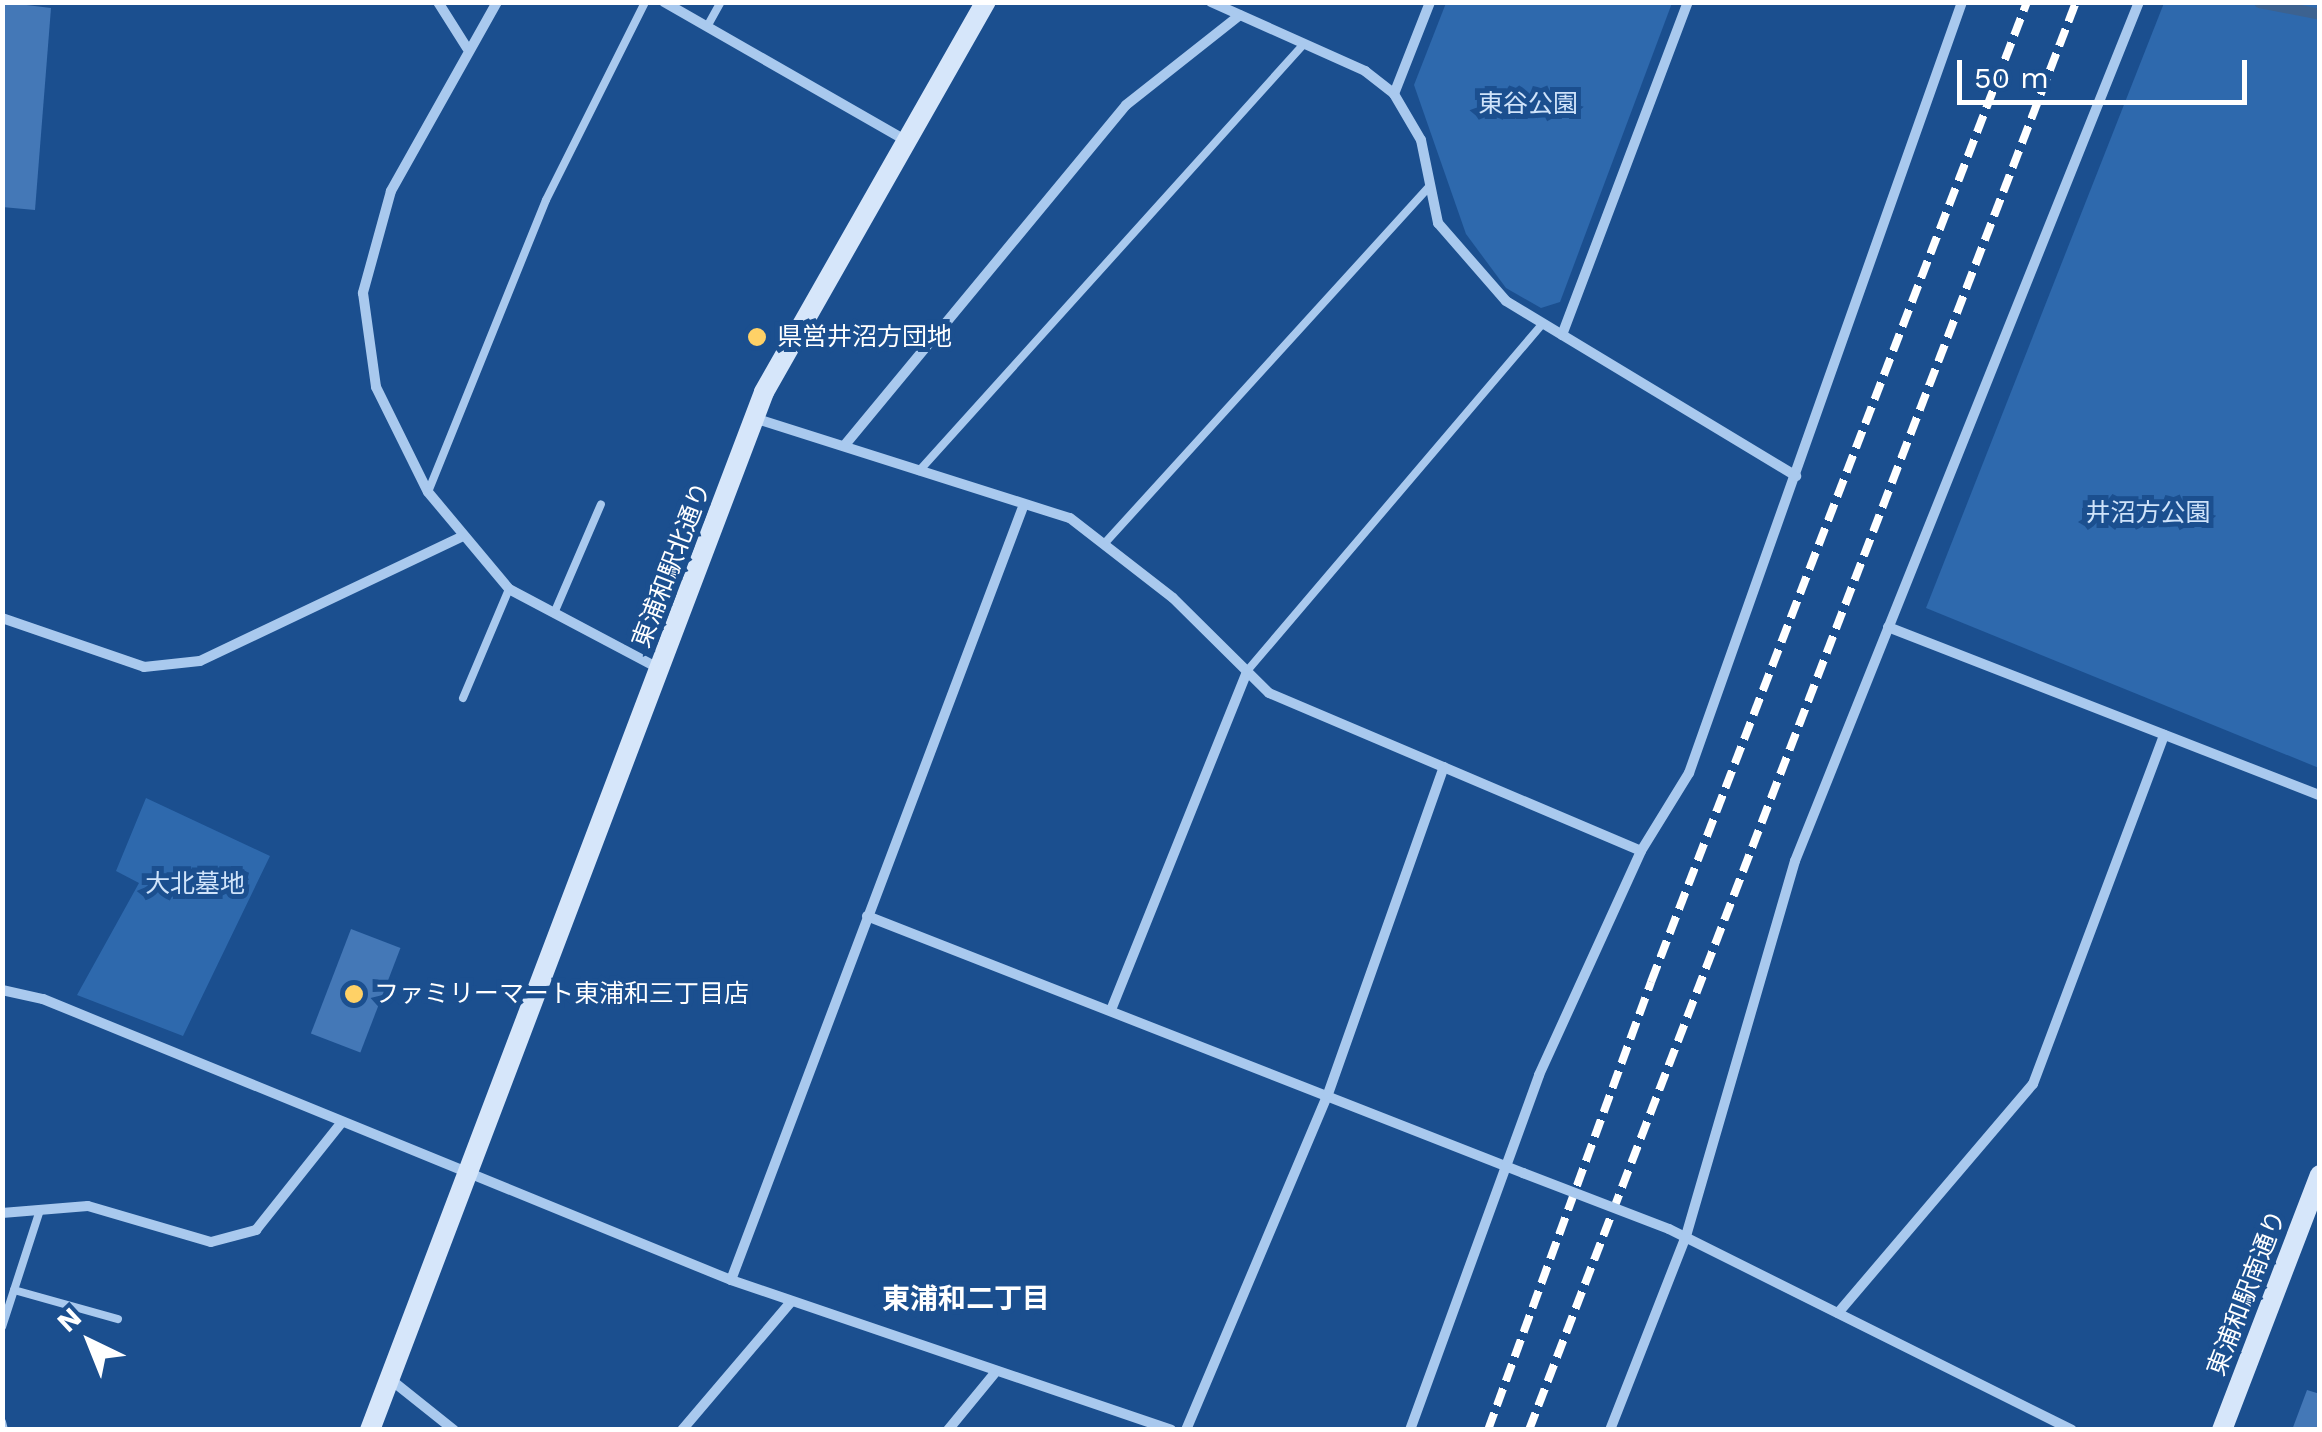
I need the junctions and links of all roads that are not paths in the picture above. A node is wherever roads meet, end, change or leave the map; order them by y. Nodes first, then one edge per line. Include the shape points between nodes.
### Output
1 (438, 2) edge
2 (496, 2) edge
3 (644, 2) edge
4 (664, 2) edge
5 (721, 2) edge
6 (986, 2) edge
7 (1212, 2) edge
8 (1430, 2) edge
9 (1688, 2) edge
10 (1962, 2) edge
11 (2140, 2) edge
12 (1240, 15) junction
13 (708, 25) junction
14 (1303, 46) junction
15 (467, 48) junction
16 (1394, 94) junction
17 (908, 142) junction
18 (1430, 186) junction
19 (1543, 323) junction
20 (1562, 334) junction
21 (754, 418) junction
22 (844, 446) junction
23 (919, 470) junction
24 (1796, 476) junction
25 (428, 492) junction
26 (601, 504) dead end
27 (1024, 504) junction
28 (460, 537) junction
29 (1104, 544) junction
30 (508, 589) junction
31 (555, 611) junction
32 (2, 618) edge
33 (1888, 627) junction
34 (659, 669) junction
35 (1248, 672) junction
36 (463, 698) dead end
37 (2164, 734) junction
38 (1444, 767) junction
39 (2320, 794) edge
40 (1641, 851) junction
41 (867, 916) junction
42 (2, 990) edge
43 (1110, 1010) junction
44 (1328, 1094) junction
45 (342, 1123) junction
46 (1506, 1166) junction
47 (2320, 1175) edge
48 (467, 1176) junction
49 (40, 1210) junction
50 (2, 1214) edge
51 (1686, 1236) junction
52 (731, 1280) junction
53 (14, 1290) junction
54 (790, 1302) junction
55 (1838, 1313) junction
56 (118, 1319) dead end
57 (2, 1327) edge
58 (994, 1374) junction
59 (390, 1379) junction
60 (370, 1430) edge
61 (454, 1430) edge
62 (682, 1430) edge
63 (948, 1430) edge
64 (1170, 1430) edge
65 (1186, 1430) edge
66 (1410, 1430) edge
67 (1610, 1430) edge
68 (2072, 1430) edge
69 (2222, 1430) edge

1 - 15 street
2 - 15 street
3 - 25 lane via 546,200
4 - 13 street
5 - 13 lane
6 - 17 street, 東浦和駅北通り
7 - 12 street
8 - 16 street
9 - 20 street
10 - 24 street
11 - 33 street
12 - 14 street
12 - 22 street via 1126,105
13 - 17 street
14 - 16 street via 1365,71
14 - 23 lane
15 - 25 street via 391,191 363,293 376,386
16 - 18 street via 1421,140
17 - 21 street, 東浦和駅北通り
18 - 19 street via 1438,223 1506,300
18 - 29 lane
19 - 20 street
19 - 35 lane
20 - 24 street
21 - 22 street
21 - 34 street, 東浦和駅北通り
22 - 23 street
23 - 27 street
24 - 40 street via 1689,773
25 - 28 street
26 - 31 lane
27 - 29 street via 1070,518
27 - 41 street
28 - 30 street
28 - 32 street via 200,661 144,667
29 - 35 street via 1174,598
30 - 31 street
30 - 36 lane
31 - 34 street
33 - 37 street
33 - 51 street via 1795,861
34 - 48 street, 東浦和駅北通り
35 - 38 street via 1269,693
35 - 43 street
37 - 39 street
37 - 55 street via 2034,1084
38 - 40 street
38 - 44 street
40 - 46 street via 1539,1074
41 - 43 street
41 - 52 street
42 - 45 street via 43,999
43 - 44 street
44 - 46 street
44 - 65 street
45 - 48 street
45 - 49 street via 256,1230 211,1242 88,1206
46 - 51 street, bridge
46 - 66 street
47 - 69 street, 東浦和駅南通り
48 - 52 street
48 - 59 street, 東浦和駅北通り
49 - 50 street
49 - 53 lane
51 - 55 street
51 - 67 street
52 - 54 street
53 - 56 lane
53 - 57 lane
54 - 58 street
54 - 62 street
55 - 68 street
58 - 63 street
58 - 64 street
59 - 60 street, 東浦和駅北通り
59 - 61 street

